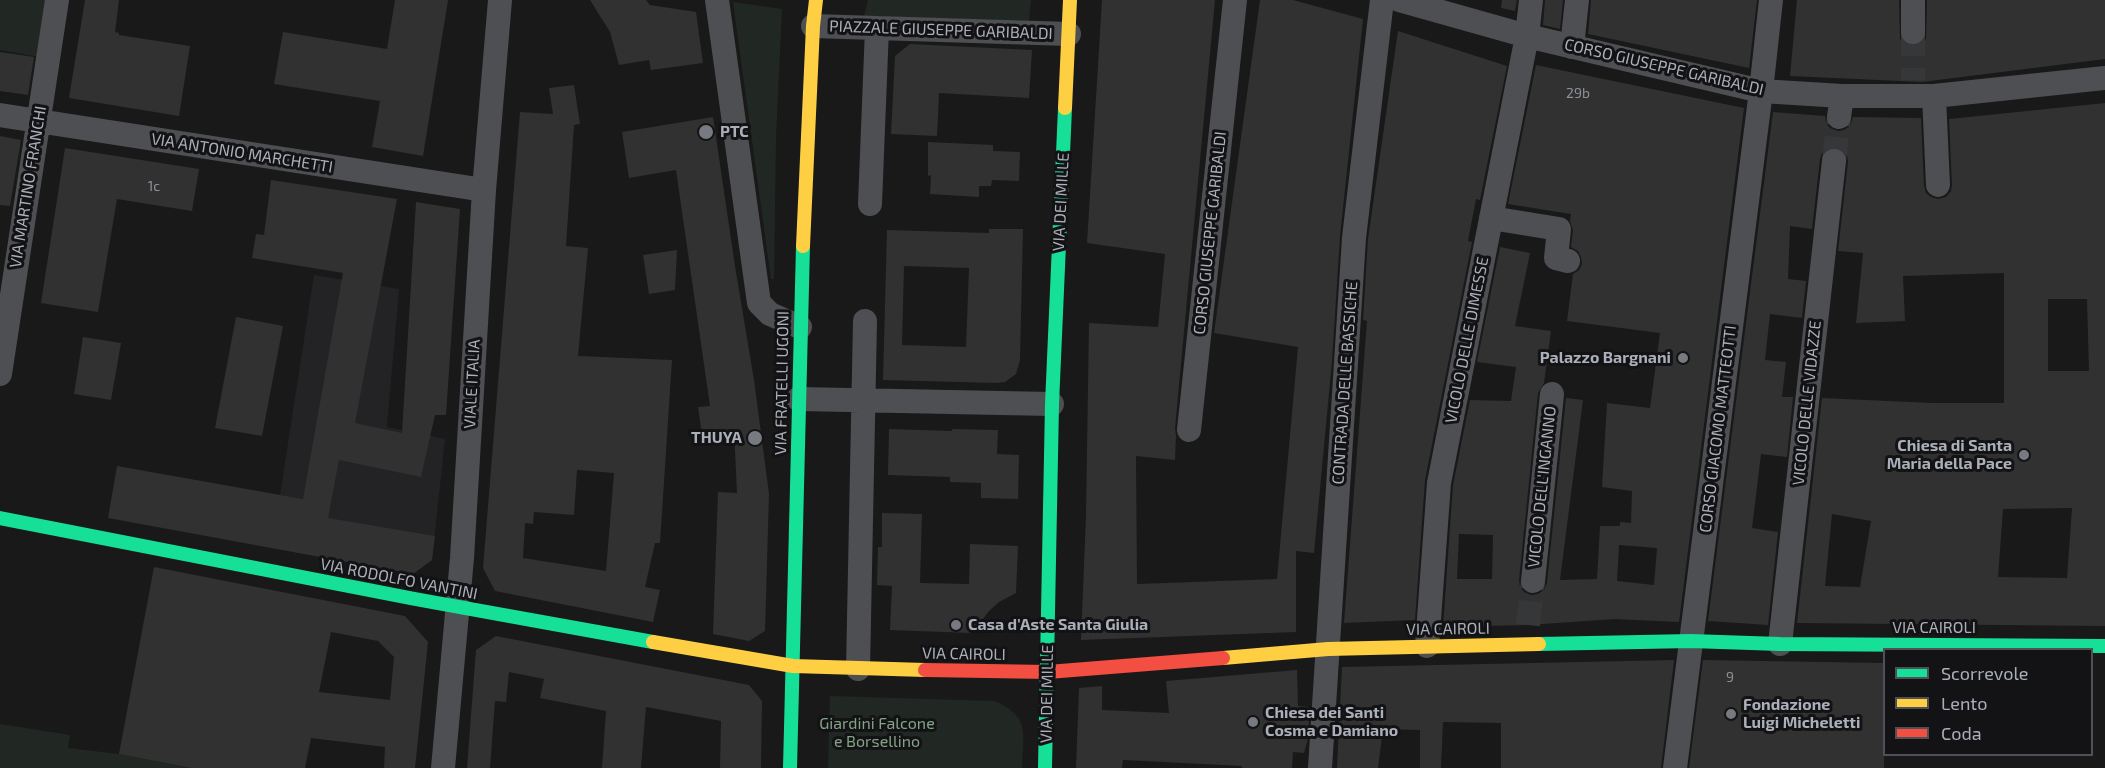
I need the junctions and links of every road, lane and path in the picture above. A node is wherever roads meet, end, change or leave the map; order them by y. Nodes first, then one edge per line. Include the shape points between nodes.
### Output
1 (57, 0) edge
2 (500, 0) edge
3 (717, 0) edge
4 (816, 0) edge
5 (1070, 0) edge
6 (1235, 0) edge
7 (1382, 0) edge
8 (1399, 0) edge
9 (1531, 0) edge
10 (1577, 0) edge
11 (1771, 0) edge
12 (1912, 0) edge
13 (813, 26) junction
14 (877, 28) junction
15 (1913, 33) tunnel mouth
16 (1069, 34) junction
17 (1527, 36) junction
18 (1572, 47) junction
19 (2105, 78) edge
20 (1761, 91) junction
21 (1920, 91) junction
22 (0, 115) edge
23 (39, 122) junction
24 (1834, 161) tunnel mouth
25 (1938, 185) dead end
26 (484, 189) junction
27 (870, 204) dead end
28 (1491, 218) junction
29 (1568, 261) dead end
30 (6, 299) edge
31 (865, 321) dead end
32 (800, 327) junction
33 (0, 374) edge
34 (1552, 394) dead end
35 (798, 399) junction
36 (862, 400) junction
37 (1052, 404) junction
38 (1189, 430) dead end
39 (0, 518) edge
40 (1533, 581) tunnel mouth
41 (458, 607) junction
42 (1691, 641) junction
43 (1780, 644) junction
44 (1427, 646) junction
45 (2105, 646) edge
46 (1328, 649) junction
47 (793, 666) junction
48 (858, 669) junction
49 (1048, 672) junction
50 (443, 768) edge
51 (790, 768) edge
52 (1045, 768) edge
53 (1320, 768) edge
54 (1675, 768) edge

1 - 23 street, VIA MARTINO FRANCHI
2 - 26 street, VIALE ITALIA
3 - 32 street via 759,303 770,314
4 - 13 street, VIA FRATELLI UGONI
5 - 16 street, VIA DEI MILLE
6 - 38 street, CORSO GIUSEPPE GARIBALDI
7 - 46 street, CONTRADA DELLE BASSICHE via 1354,237
8 - 17 street, CORSO GIUSEPPE GARIBALDI
9 - 17 street, VICOLO DELLE DIMESSE
10 - 18 street
11 - 20 street, CORSO GIACOMO MATTEOTTI
12 - 15 street
13 - 14 street, PIAZZALE GIUSEPPE GARIBALDI
13 - 32 street, VIA FRATELLI UGONI
14 - 16 street, PIAZZALE GIUSEPPE GARIBALDI
14 - 27 street
16 - 37 street, VIA DEI MILLE
17 - 18 street, CORSO GIUSEPPE GARIBALDI
17 - 28 street, VICOLO DELLE DIMESSE
18 - 20 street, CORSO GIUSEPPE GARIBALDI
19 - 21 street, CORSO GIUSEPPE GARIBALDI
20 - 21 street, CORSO GIUSEPPE GARIBALDI via 1840,106
20 - 42 street, CORSO GIACOMO MATTEOTTI
21 - 25 street
22 - 23 street, VIA ANTONIO MARCHETTI
23 - 26 street, VIA ANTONIO MARCHETTI
23 - 30 street, VIA MARTINO FRANCHI
24 - 43 street, VICOLO DELLE VIDAZZE
26 - 41 street, VIALE ITALIA
28 - 29 street via 1560,229 1556,258
28 - 44 street, VICOLO DELLE DIMESSE via 1439,483
30 - 33 street, VIA MARTINO FRANCHI
31 - 36 street
32 - 35 street, VIA FRATELLI UGONI
34 - 40 street, VICOLO DELL'INGANNO
35 - 36 street
35 - 47 street, VIA FRATELLI UGONI
36 - 37 street
36 - 48 street
37 - 49 street, VIA DEI MILLE
39 - 41 street, VIA RODOLFO VANTINI
41 - 47 street, VIA RODOLFO VANTINI
41 - 50 street, VIALE ITALIA
42 - 43 street, VIA CAIROLI
42 - 44 street, VIA CAIROLI via 1527,635
42 - 54 street, CORSO GIACOMO MATTEOTTI
43 - 45 street, VIA CAIROLI
44 - 46 street, VIA CAIROLI
46 - 49 street, VIA CAIROLI
46 - 53 street, CONTRADA DELLE BASSICHE
47 - 48 street, VIA CAIROLI
47 - 51 street, VIA FRATELLI UGONI
48 - 49 street, VIA CAIROLI
49 - 52 street, VIA DEI MILLE

